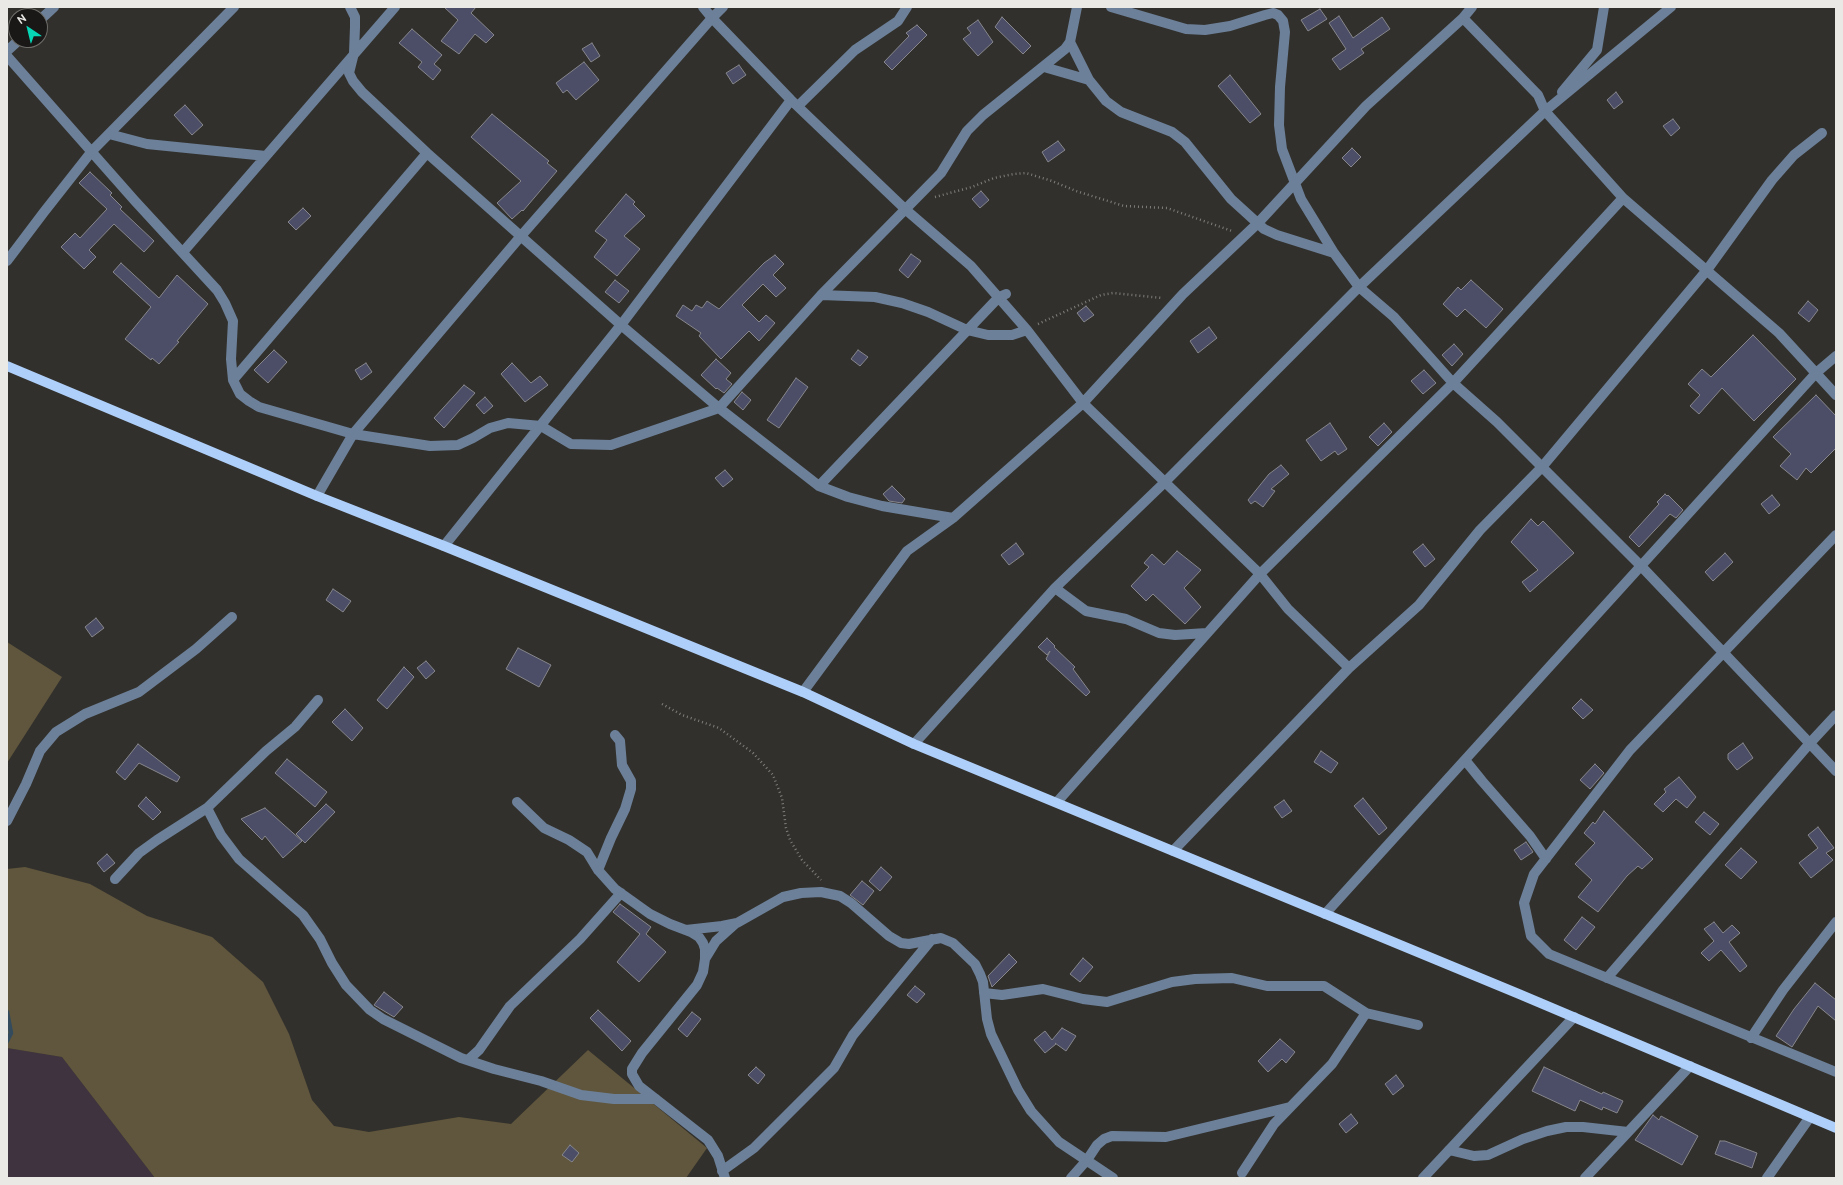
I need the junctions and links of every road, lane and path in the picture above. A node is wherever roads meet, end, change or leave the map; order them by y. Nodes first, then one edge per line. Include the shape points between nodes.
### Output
1 (234, 7) edge
2 (350, 7) edge
3 (395, 7) edge
4 (703, 7) edge
5 (723, 7) edge
6 (907, 7) edge
7 (1077, 7) edge
8 (1111, 7) edge
9 (1472, 7) edge
10 (1604, 7) edge
11 (1671, 7) edge
12 (712, 18) junction
13 (1463, 18) junction
14 (1070, 42) junction
15 (354, 53) junction
16 (7, 56) edge
17 (1044, 67) junction
18 (1089, 80) junction
19 (794, 103) junction
20 (1545, 111) junction
21 (1822, 133) dead end
22 (109, 134) junction
23 (92, 151) junction
24 (428, 153) junction
25 (266, 156) junction
26 (1294, 182) junction
27 (933, 197) dead end
28 (1623, 198) junction
29 (905, 209) junction
30 (1258, 223) junction
31 (521, 236) junction
32 (1245, 236) junction
33 (183, 252) junction
34 (1334, 253) junction
35 (7, 261) edge
36 (1707, 270) junction
37 (1359, 287) junction
38 (1183, 294) junction
39 (821, 295) junction
40 (1003, 295) junction
41 (621, 325) junction
42 (967, 330) junction
43 (1027, 330) junction
44 (1836, 356) edge
45 (7, 366) edge
46 (1816, 373) junction
47 (233, 380) junction
48 (1453, 383) junction
49 (1836, 395) edge
50 (1083, 403) junction
51 (720, 408) junction
52 (541, 426) junction
53 (353, 434) junction
54 (1542, 467) junction
55 (1165, 482) junction
56 (819, 486) junction
57 (317, 496) junction
58 (954, 518) junction
59 (1836, 535) edge
60 (444, 546) junction
61 (1641, 566) junction
62 (1260, 574) junction
63 (1055, 588) junction
64 (232, 617) dead end
65 (1207, 633) junction
66 (1724, 654) junction
67 (1350, 668) junction
68 (803, 692) junction
69 (318, 700) dead end
70 (662, 704) dead end
71 (1836, 715) edge
72 (615, 735) dead end
73 (1810, 743) junction
74 (914, 744) junction
75 (1465, 760) junction
76 (1836, 771) edge
77 (517, 802) dead end
78 (1057, 802) junction
79 (207, 808) junction
80 (7, 821) edge
81 (1173, 851) junction
82 (1546, 859) junction
83 (598, 870) junction
84 (114, 879) dead end
85 (621, 893) junction
86 (841, 897) junction
87 (1325, 914) junction
88 (1836, 922) edge
89 (737, 923) junction
90 (686, 930) junction
91 (932, 939) junction
92 (705, 959) junction
93 (1607, 978) junction
94 (984, 993) junction
95 (1366, 1013) junction
96 (1574, 1017) junction
97 (1418, 1025) dead end
98 (1751, 1038) junction
99 (468, 1060) junction
100 (1690, 1066) junction
101 (1836, 1072) edge
102 (656, 1099) junction
103 (1290, 1107) junction
104 (1810, 1117) junction
105 (1836, 1128) edge
106 (1628, 1132) junction
107 (1449, 1150) junction
108 (1087, 1160) junction
109 (1242, 1173) dead end
110 (724, 1174) edge
111 (1071, 1178) edge
112 (1113, 1178) edge
113 (1423, 1178) edge
114 (1585, 1178) edge
115 (1767, 1178) edge

1 - 22 street
2 - 15 street via 355,17
3 - 15 street
4 - 12 street
5 - 12 street
6 - 19 street via 898,21 855,50
7 - 14 street
8 - 26 street via 1186,29 1205,30 1230,26 1273,13 1278,15 1285,32 1279,125 1282,149
9 - 13 street
10 - 20 street via 1597,50
11 - 20 street
12 - 19 street
12 - 31 street
13 - 20 street via 1538,95
13 - 26 street via 1366,106
14 - 17 street via 1066,49
14 - 18 street
15 - 24 street via 349,73 353,81
15 - 25 street
16 - 23 street
17 - 18 street
17 - 29 street via 983,115 967,131 941,173
18 - 30 street via 1106,101 1121,112 1172,132 1185,142 1231,199
19 - 29 street
19 - 41 street
20 - 28 street
20 - 37 street
21 - 36 street via 1794,155 1772,180
22 - 23 street
22 - 25 street via 147,144
23 - 33 street
23 - 35 street
24 - 31 street
24 - 47 street
25 - 33 street
26 - 30 street
26 - 34 street via 1301,199
27 - 32 path via 972,187 994,178 1026,173 1124,206 1159,207 1176,211
28 - 36 street
28 - 48 street
29 - 39 street
29 - 40 street
30 - 32 street
30 - 34 street via 1277,235
31 - 41 street
31 - 53 street
32 - 38 street
33 - 47 street via 217,290 225,303 232,321
34 - 37 street
36 - 46 street via 1779,333
36 - 54 street
37 - 48 street via 1394,317
37 - 55 street
38 - 43 path via 1161,298 1113,293 1101,295
38 - 50 street
39 - 42 street via 875,297 902,303
39 - 51 street
40 - 42 street
40 - 43 street
41 - 51 street
41 - 52 street
42 - 43 street via 998,335 1012,335
42 - 56 street
43 - 50 street
44 - 46 street
45 - 57 main road
46 - 49 street
46 - 61 street
47 - 53 street via 240,394 259,407
48 - 54 street
48 - 62 street
50 - 55 street
50 - 58 street
51 - 52 street via 611,445 571,444
51 - 56 street
52 - 53 street via 508,423 490,428 458,445 430,446
52 - 60 street
53 - 57 street
54 - 61 street
54 - 67 street via 1480,530 1419,605
55 - 62 street
55 - 63 street
56 - 58 street via 882,506
57 - 60 main road
58 - 68 street via 907,550
59 - 66 street
60 - 68 main road
61 - 66 street
61 - 75 street
62 - 65 street
62 - 67 street via 1288,609
63 - 65 street via 1086,611 1126,619 1158,633
63 - 74 street
64 - 80 street via 196,649 139,692 85,714 56,732 40,751
65 - 78 street
66 - 73 street
66 - 82 street via 1630,750
67 - 81 street
68 - 74 main road
69 - 79 street via 295,727
70 - 86 path via 682,715 719,728 753,753 769,770 782,798 790,840 802,860
71 - 73 street
72 - 83 street via 620,741 622,764 631,781 631,789
73 - 76 street
73 - 93 street
74 - 78 main road
75 - 82 street via 1530,836
75 - 87 street
77 - 83 street via 544,828 587,852
78 - 81 main road
79 - 84 street via 139,853
79 - 99 street via 221,835 239,859 303,915 346,985 370,1010 414,1035
81 - 87 main road
82 - 93 street via 1534,874 1524,903 1531,936 1549,954
83 - 85 street
85 - 90 street via 650,914
85 - 99 street via 580,939 510,1006 479,1050
86 - 89 street via 821,892 783,897
86 - 91 street via 901,943 909,944
87 - 96 main road
88 - 98 street via 1783,990
89 - 90 street
89 - 92 street via 716,941
90 - 92 street via 700,937
91 - 94 street via 941,938 953,943 975,964 983,982
91 - 110 street via 853,1035 834,1068 754,1148
92 - 102 street via 703,972 696,985 632,1069 635,1081
93 - 98 street
94 - 95 street via 1002,995 1042,989 1107,1002 1172,982 1232,978 1267,986 1324,986
94 - 108 street via 990,1034 1018,1090 1031,1111 1059,1142
95 - 97 street
95 - 103 street via 1332,1064
96 - 100 main road
96 - 107 street
98 - 101 street
99 - 102 street via 542,1081 581,1096
100 - 104 main road
100 - 106 street
102 - 110 street via 708,1140 718,1156
103 - 108 street via 1166,1137 1112,1136 1097,1145
103 - 109 street via 1274,1124
104 - 105 main road
104 - 115 street
106 - 107 street via 1566,1127 1523,1139 1488,1156 1474,1156
106 - 114 street
107 - 113 street
108 - 111 street
108 - 112 street

